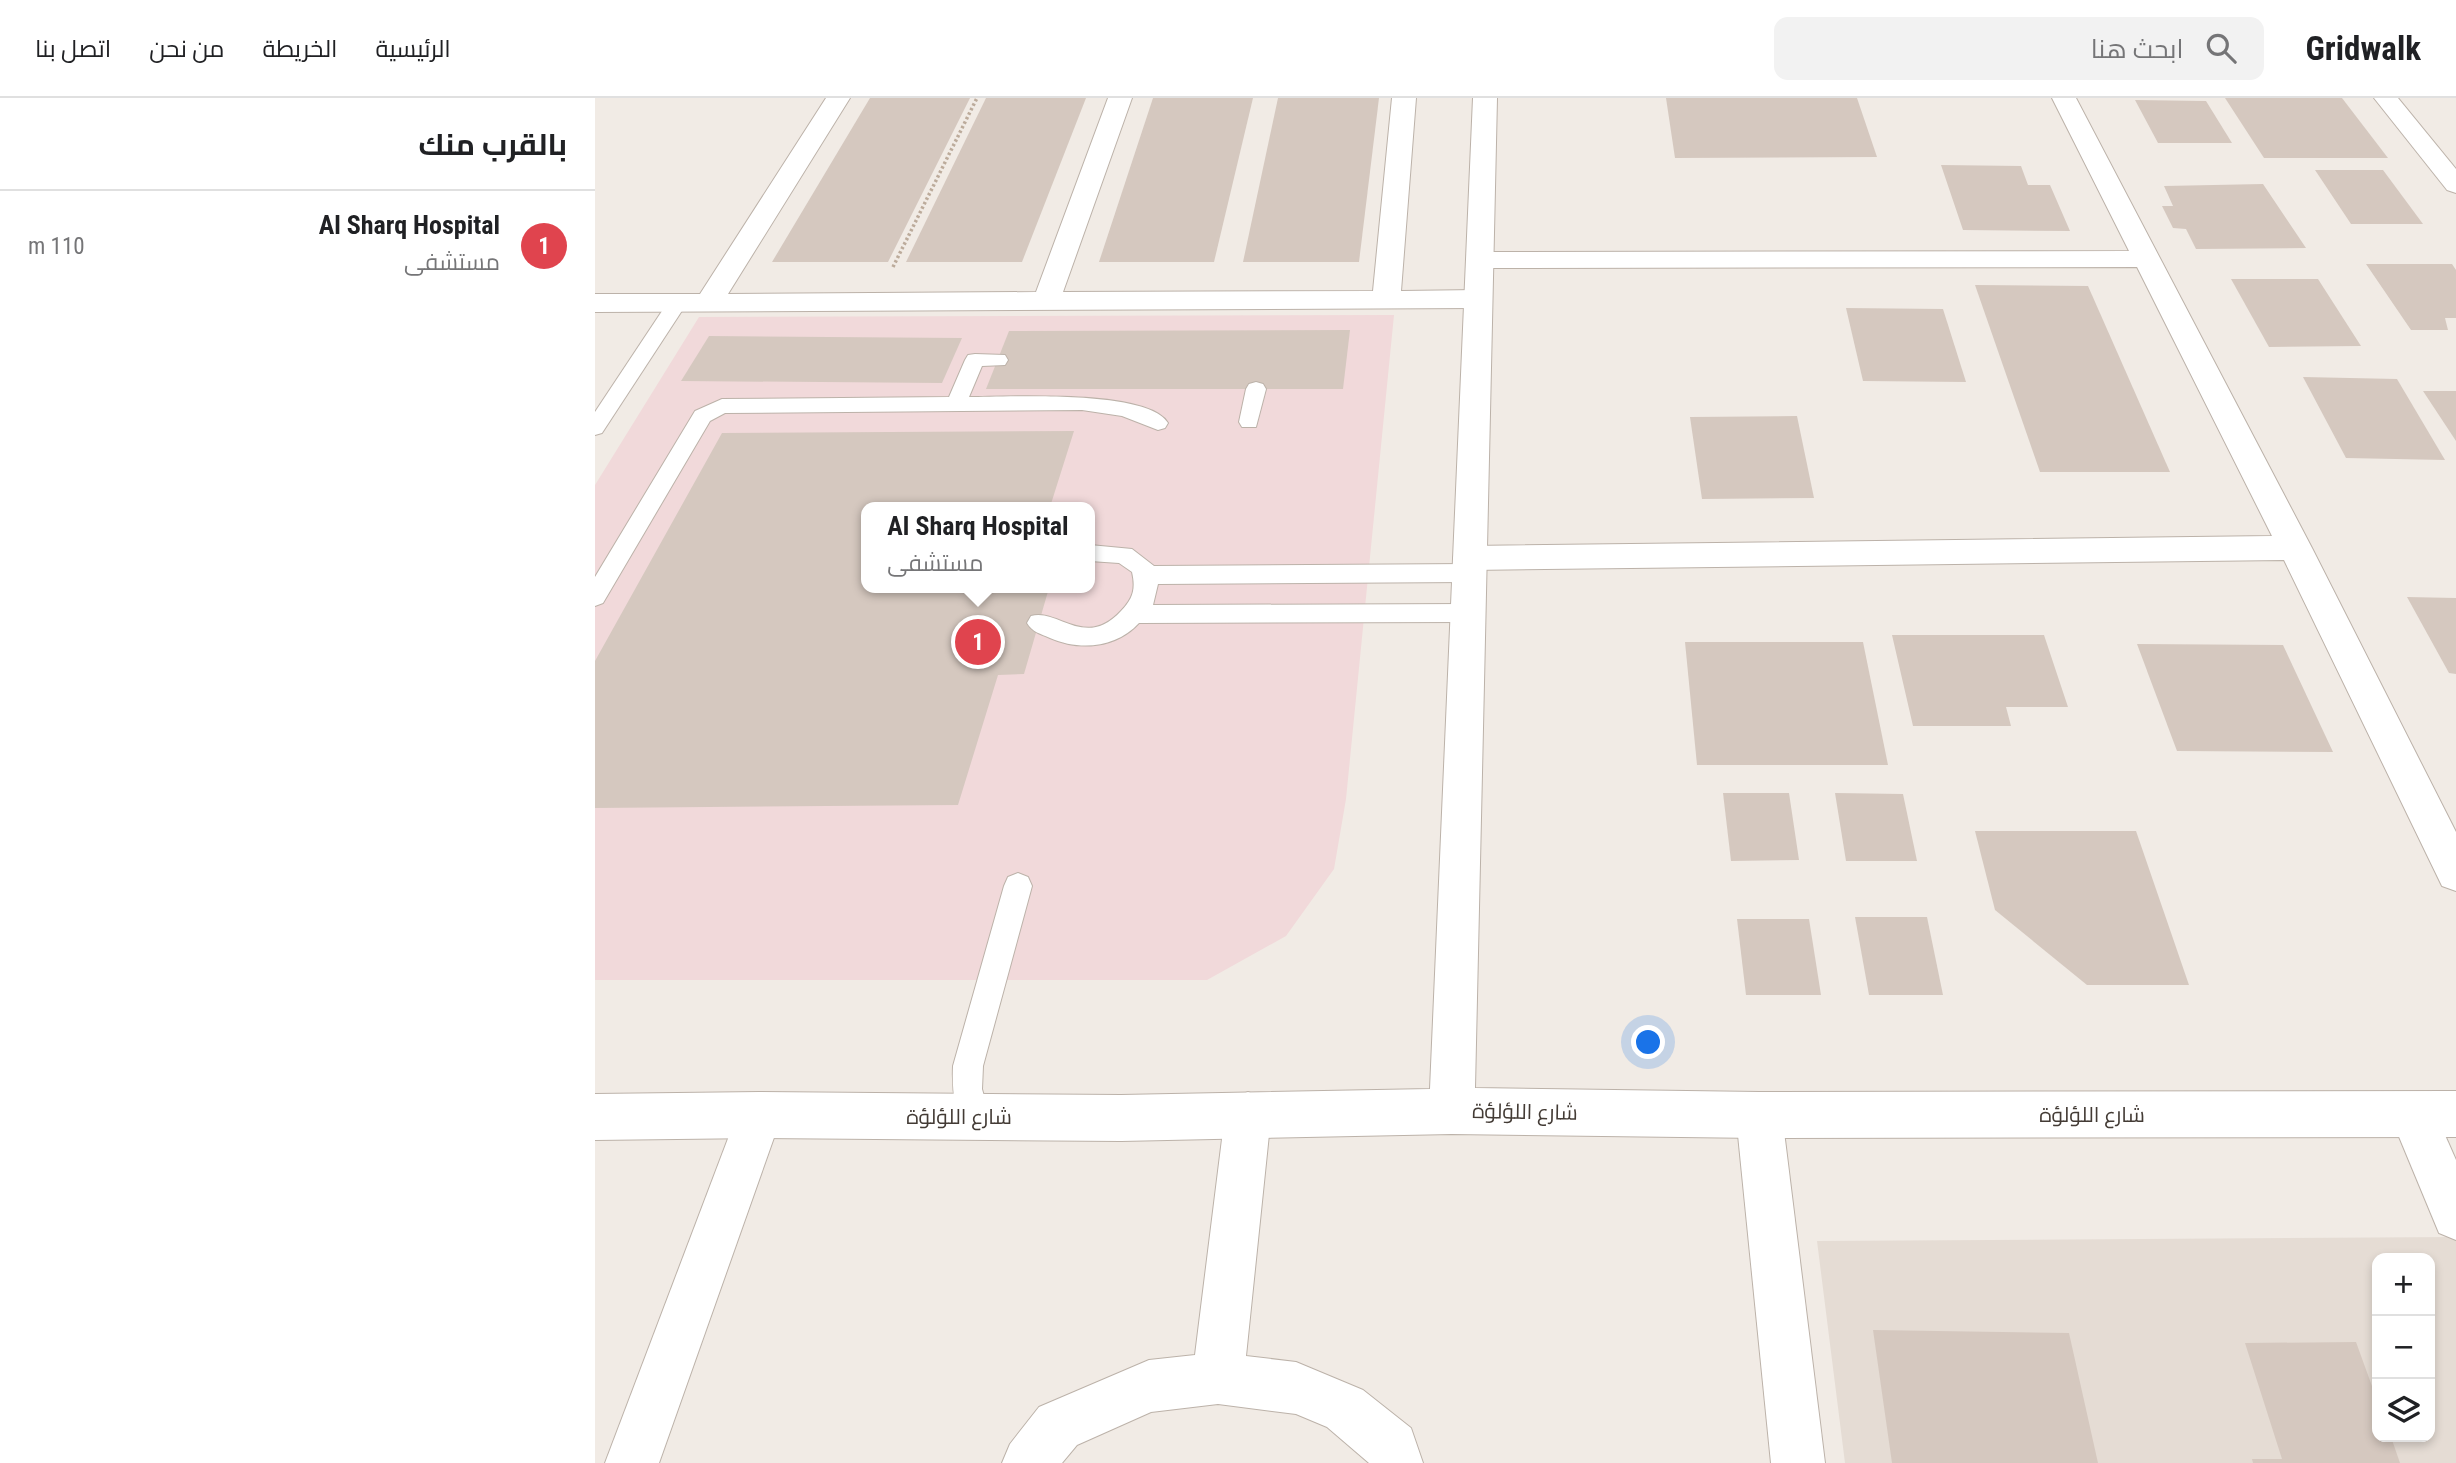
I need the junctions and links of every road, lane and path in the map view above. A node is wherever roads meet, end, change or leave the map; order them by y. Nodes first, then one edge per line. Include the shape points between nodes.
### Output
1 (838, 98) edge
2 (977, 98) edge
3 (1120, 98) edge
4 (1403, 98) edge
5 (1485, 98) edge
6 (2064, 98) edge
7 (2386, 98) edge
8 (2456, 185) edge
9 (2147, 259) junction
10 (1480, 260) junction
11 (1478, 299) junction
12 (1386, 300) junction
13 (876, 302) junction
14 (1046, 302) junction
15 (595, 303) edge
16 (677, 303) junction
17 (708, 303) junction
18 (975, 360) joint
19 (998, 360) dead end
20 (1256, 389) dead end
21 (956, 404) junction
22 (1249, 422) dead end
23 (1158, 423) dead end
24 (595, 428) edge
25 (2295, 548) junction
26 (1095, 553) edge
27 (1470, 565) junction
28 (1276, 574) junction
29 (1147, 575) junction
30 (595, 597) edge
31 (1469, 613) junction
32 (1136, 614) junction
33 (1271, 614) junction
34 (1039, 623) dead end
35 (2456, 873) edge
36 (1018, 886) dead end
37 (1452, 1111) junction
38 (2435, 1114) edge
39 (759, 1115) junction
40 (1248, 1115) junction
41 (1759, 1115) junction
42 (595, 1117) edge
43 (974, 1118) junction
44 (2456, 1216) edge
45 (1218, 1378) junction
46 (632, 1463) edge
47 (1029, 1463) edge
48 (1397, 1463) edge
49 (1798, 1463) edge

1 - 17 street
2 - 13 path
3 - 14 street
4 - 12 street
5 - 10 street
6 - 9 street
7 - 8 street
9 - 10 street
9 - 25 street
10 - 11 street
11 - 12 street
11 - 27 street
12 - 14 street
13 - 14 street
13 - 17 street
15 - 16 street
16 - 17 street
16 - 24 lane
18 - 19 lane
18 - 21 lane
20 - 22 lane
21 - 23 lane via 1082,403 1126,410
21 - 30 lane via 740,404 710,410 702,416
25 - 27 street
25 - 35 street
26 - 29 lane via 1124,555
27 - 28 lane
27 - 31 street
28 - 29 lane
28 - 33 lane
29 - 32 lane via 1147,598
31 - 33 lane
31 - 37 street
32 - 33 lane
32 - 34 lane via 1115,629 1083,638 1055,634
36 - 43 lane via 968,1066 967,1089
37 - 40 street, شارع اللؤلؤة
37 - 41 street, شارع اللؤلؤة
38 - 41 street, شارع اللؤلؤة
38 - 44 street
39 - 42 street, شارع اللؤلؤة
39 - 43 street, شارع اللؤلؤة
39 - 46 street
40 - 43 street, شارع اللؤلؤة
40 - 45 street
41 - 49 street
45 - 47 street via 1149,1386 1058,1426
45 - 48 street via 1297,1388 1345,1408 1391,1447

